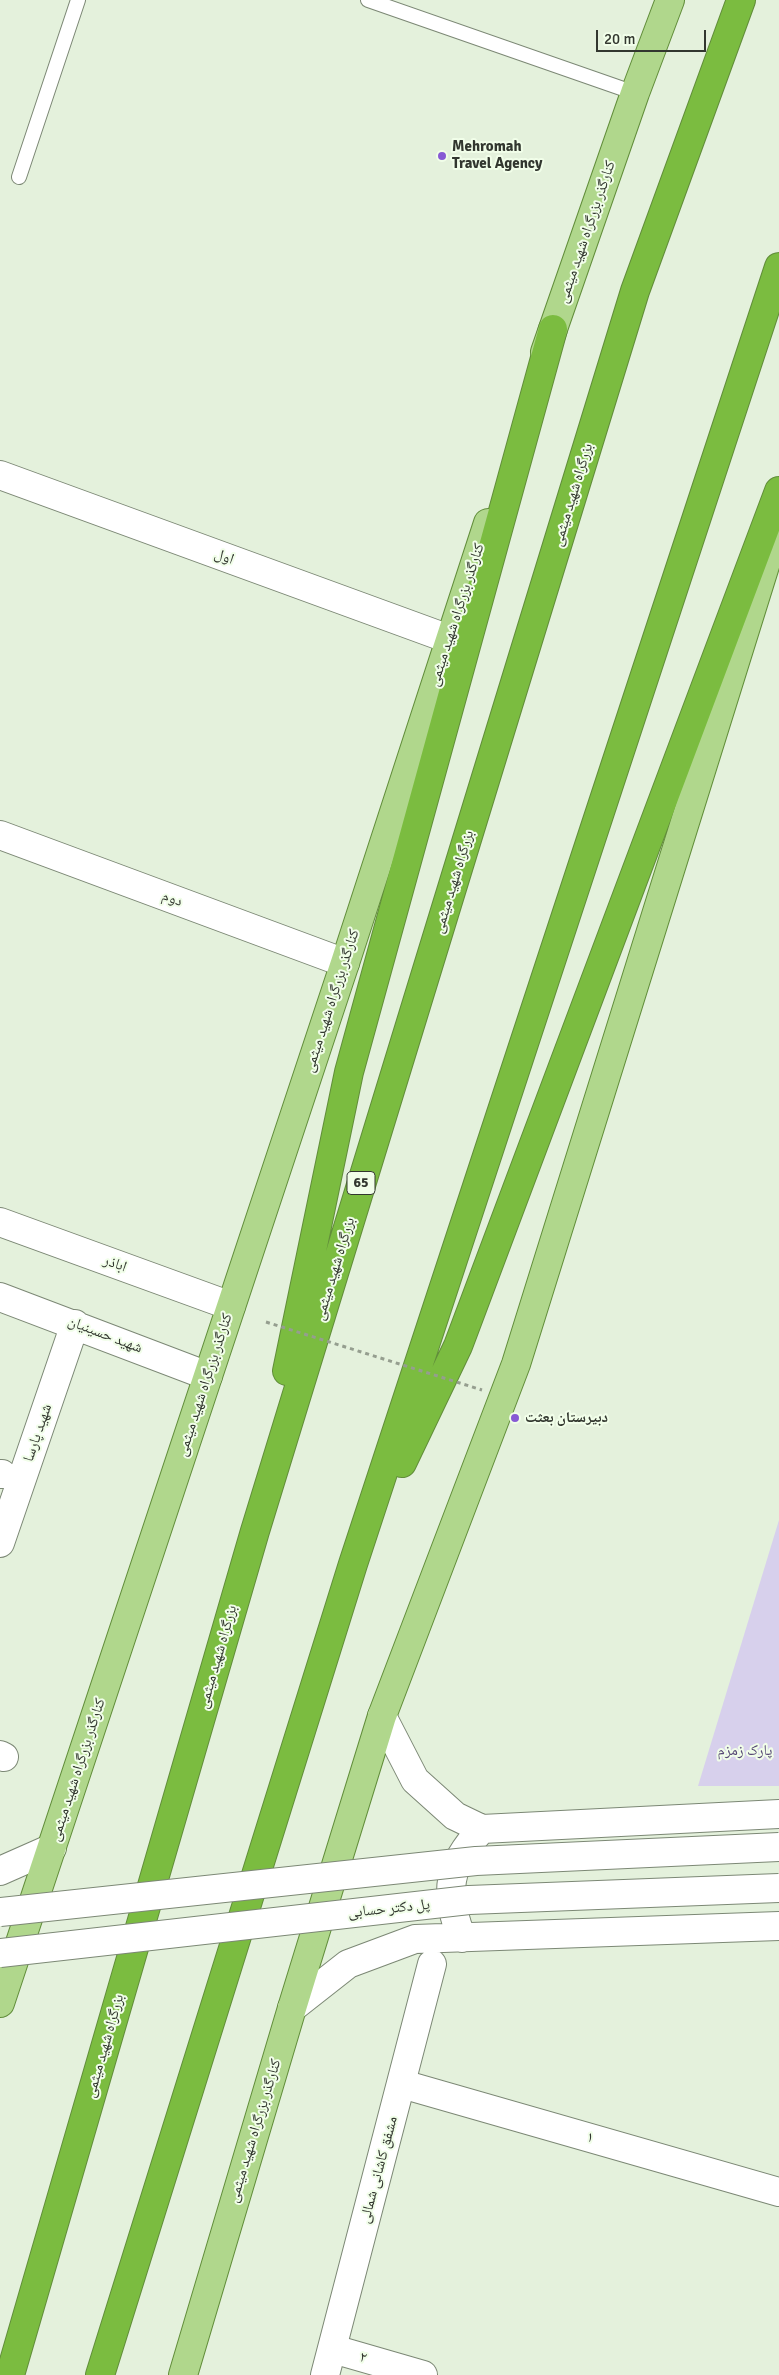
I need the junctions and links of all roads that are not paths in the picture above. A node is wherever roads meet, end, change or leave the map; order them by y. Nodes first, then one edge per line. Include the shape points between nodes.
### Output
1 (78, 0) edge
2 (368, 0) edge
3 (670, 0) edge
4 (741, 0) edge
5 (635, 93) junction
6 (19, 177) dead end
7 (779, 268) edge
8 (553, 328) junction
9 (0, 475) edge
10 (779, 491) edge
11 (779, 521) edge
12 (449, 639) junction
13 (0, 835) edge
14 (345, 963) junction
15 (0, 1222) edge
16 (0, 1297) edge
17 (231, 1306) junction
18 (75, 1324) junction
19 (208, 1376) junction
20 (255, 1531) junction
21 (0, 1543) edge
22 (354, 1564) junction
23 (382, 1716) junction
24 (779, 1814) edge
25 (482, 1829) junction
26 (779, 1847) edge
27 (52, 1848) junction
28 (0, 1870) edge
29 (779, 1888) edge
30 (0, 1912) edge
31 (779, 1926) edge
32 (462, 1938) junction
33 (0, 1954) edge
34 (432, 1964) dead end
35 (0, 2003) edge
36 (292, 2008) junction
37 (402, 2084) junction
38 (779, 2192) edge
39 (333, 2349) junction
40 (10, 2375) edge
41 (100, 2375) edge
42 (183, 2375) edge
43 (325, 2375) edge
44 (423, 2375) edge

1 - 6 lane
2 - 5 lane
3 - 5 main road, کنارگذر بزرگراه شهید میثمی
4 - 20 highway, بزرگراه شهید میثمی / 65 via 635,291
5 - 8 main road, کنارگذر بزرگراه شهید میثمی
7 - 22 highway
8 - 12 main road, کنارگذر بزرگراه شهید میثمی
8 - 20 highway via 349,1072
9 - 12 main road, اول
10 - 22 highway via 458,1346
11 - 23 main road, کنارگذر بزرگراه شهید میثمی via 516,1364
12 - 14 main road, کنارگذر بزرگراه شهید میثمی
13 - 14 main road, دوم
14 - 17 main road, کنارگذر بزرگراه شهید میثمی
15 - 17 main road, اباذر
16 - 18 main road, شهید حسینیان
17 - 19 main road, کنارگذر بزرگراه شهید میثمی
18 - 19 main road, شهید حسینیان
18 - 21 main road, شهید پارسا
19 - 27 main road, کنارگذر بزرگراه شهید میثمی
20 - 40 highway, بزرگراه شهید میثمی / 65
22 - 41 highway
23 - 25 main road via 415,1780 455,1816
23 - 36 main road, کنارگذر بزرگراه شهید میثمی
24 - 25 main road
25 - 32 main road via 466,1846 454,1868 450,1891 453,1915
26 - 30 main road, bridge via 476,1861
27 - 28 main road
27 - 35 main road, کنارگذر بزرگراه شهید میثمی
29 - 33 main road, پل دکتر حسابی, bridge via 469,1900
31 - 32 main road
32 - 36 main road via 415,1939 348,1964
34 - 37 main road, مشفق کاشانی شمالی
36 - 42 main road, کنارگذر بزرگراه شهید میثمی
37 - 38 main road, ۱
37 - 39 main road, مشفق کاشانی شمالی
39 - 43 main road, مشفق کاشانی شمالی
39 - 44 main road, ۲

